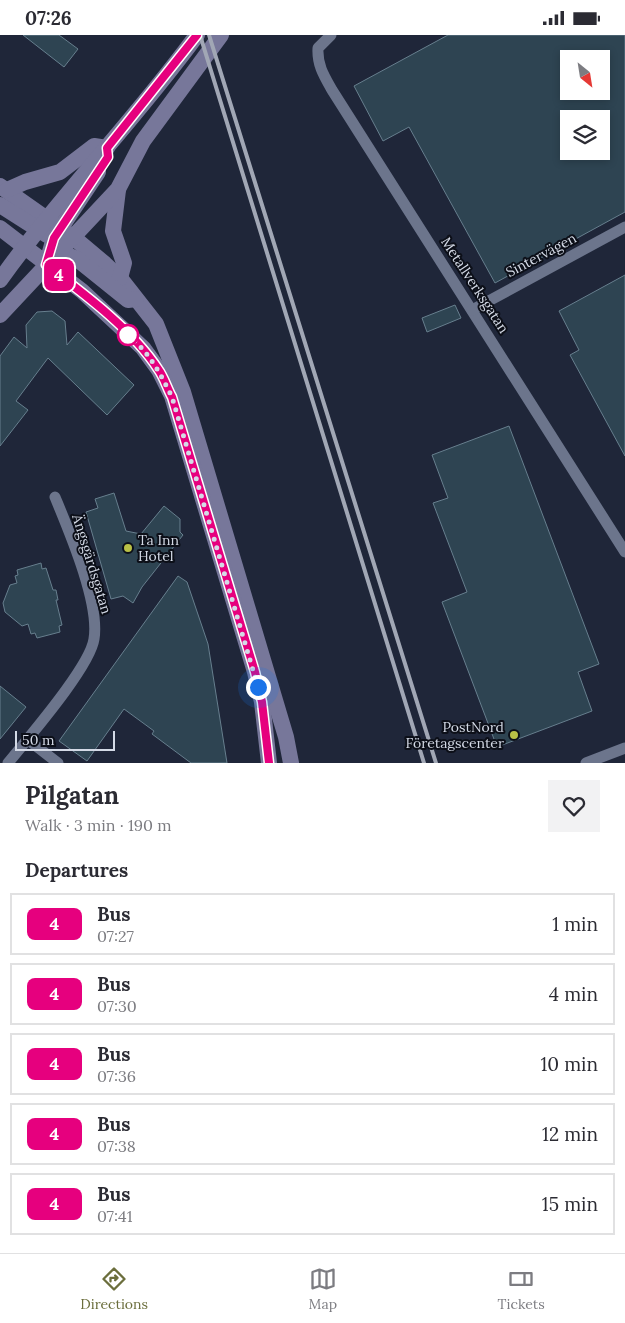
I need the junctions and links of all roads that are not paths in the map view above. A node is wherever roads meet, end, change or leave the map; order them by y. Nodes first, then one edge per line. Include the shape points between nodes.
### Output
1 (197, 35) edge
2 (221, 35) edge
3 (331, 35) edge
4 (107, 148) junction
5 (118, 189) junction
6 (2, 194) edge
7 (625, 227) edge
8 (0, 228) edge
9 (51, 236) junction
10 (74, 238) junction
11 (24, 247) junction
12 (46, 265) junction
13 (120, 278) junction
14 (0, 280) edge
15 (138, 299) junction
16 (472, 310) junction
17 (0, 315) edge
18 (55, 497) dead end
19 (625, 552) edge
20 (27, 739) junction
21 (625, 748) edge
22 (8, 763) edge
23 (58, 763) edge
24 (269, 763) edge
25 (291, 763) edge
26 (586, 763) edge

1 - 4 main road
2 - 5 main road via 143,141
3 - 16 street, Metallverksgatan via 318,48 319,66
4 - 6 main road via 92,147 61,171 25,182
4 - 9 main road
5 - 10 main road
5 - 13 main road via 112,231 124,263
6 - 9 main road
7 - 16 street, Sintervägen
8 - 11 main road
9 - 10 main road
9 - 11 main road
9 - 12 main road
9 - 15 main road via 128,300
10 - 13 main road
11 - 12 main road
11 - 14 main road
12 - 17 main road
12 - 24 main road via 82,291 143,348 159,370 172,397 255,672
13 - 15 main road
15 - 25 main road via 156,324 183,392
16 - 19 street, Metallverksgatan
18 - 20 street, Ängsgärdsgatan via 92,604 94,640 80,669
20 - 22 street, Ängsgärdsgatan
20 - 23 street
21 - 26 street

